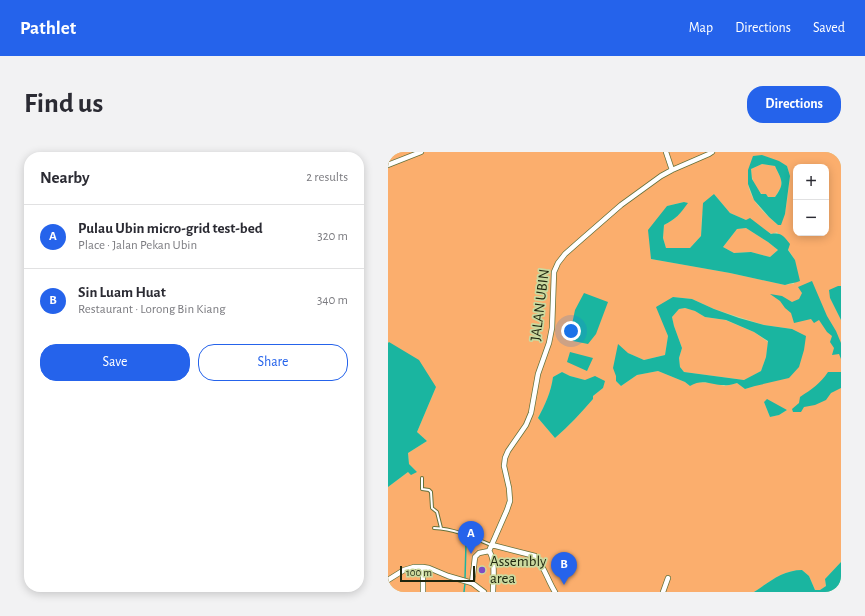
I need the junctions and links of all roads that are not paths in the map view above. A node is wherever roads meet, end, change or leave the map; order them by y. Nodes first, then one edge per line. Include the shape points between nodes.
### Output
1 (421, 152) edge
2 (666, 152) edge
3 (712, 152) edge
4 (388, 165) edge
5 (672, 170) junction
6 (422, 478) dead end
7 (434, 528) dead end
8 (441, 528) junction
9 (492, 545) junction
10 (489, 551) junction
11 (423, 567) junction
12 (668, 578) dead end
13 (388, 580) edge
14 (472, 583) junction
15 (423, 592) edge
16 (484, 592) edge
17 (493, 592) edge
18 (555, 592) edge
19 (663, 592) edge

1 - 4 street
2 - 5 street
3 - 5 street, JALAN UBIN
5 - 9 street, JALAN UBIN via 621,205 558,262 554,272 550,342 538,374 531,413 505,458 510,501
6 - 8 lane via 422,489 431,492 432,508 437,512
7 - 8 lane
8 - 9 lane
9 - 10 street, JALAN UBIN
9 - 18 street via 535,556
10 - 14 street via 479,553 475,558
10 - 17 street via 493,562
11 - 13 street via 404,570
11 - 14 street
11 - 15 street
12 - 19 street
14 - 16 street

